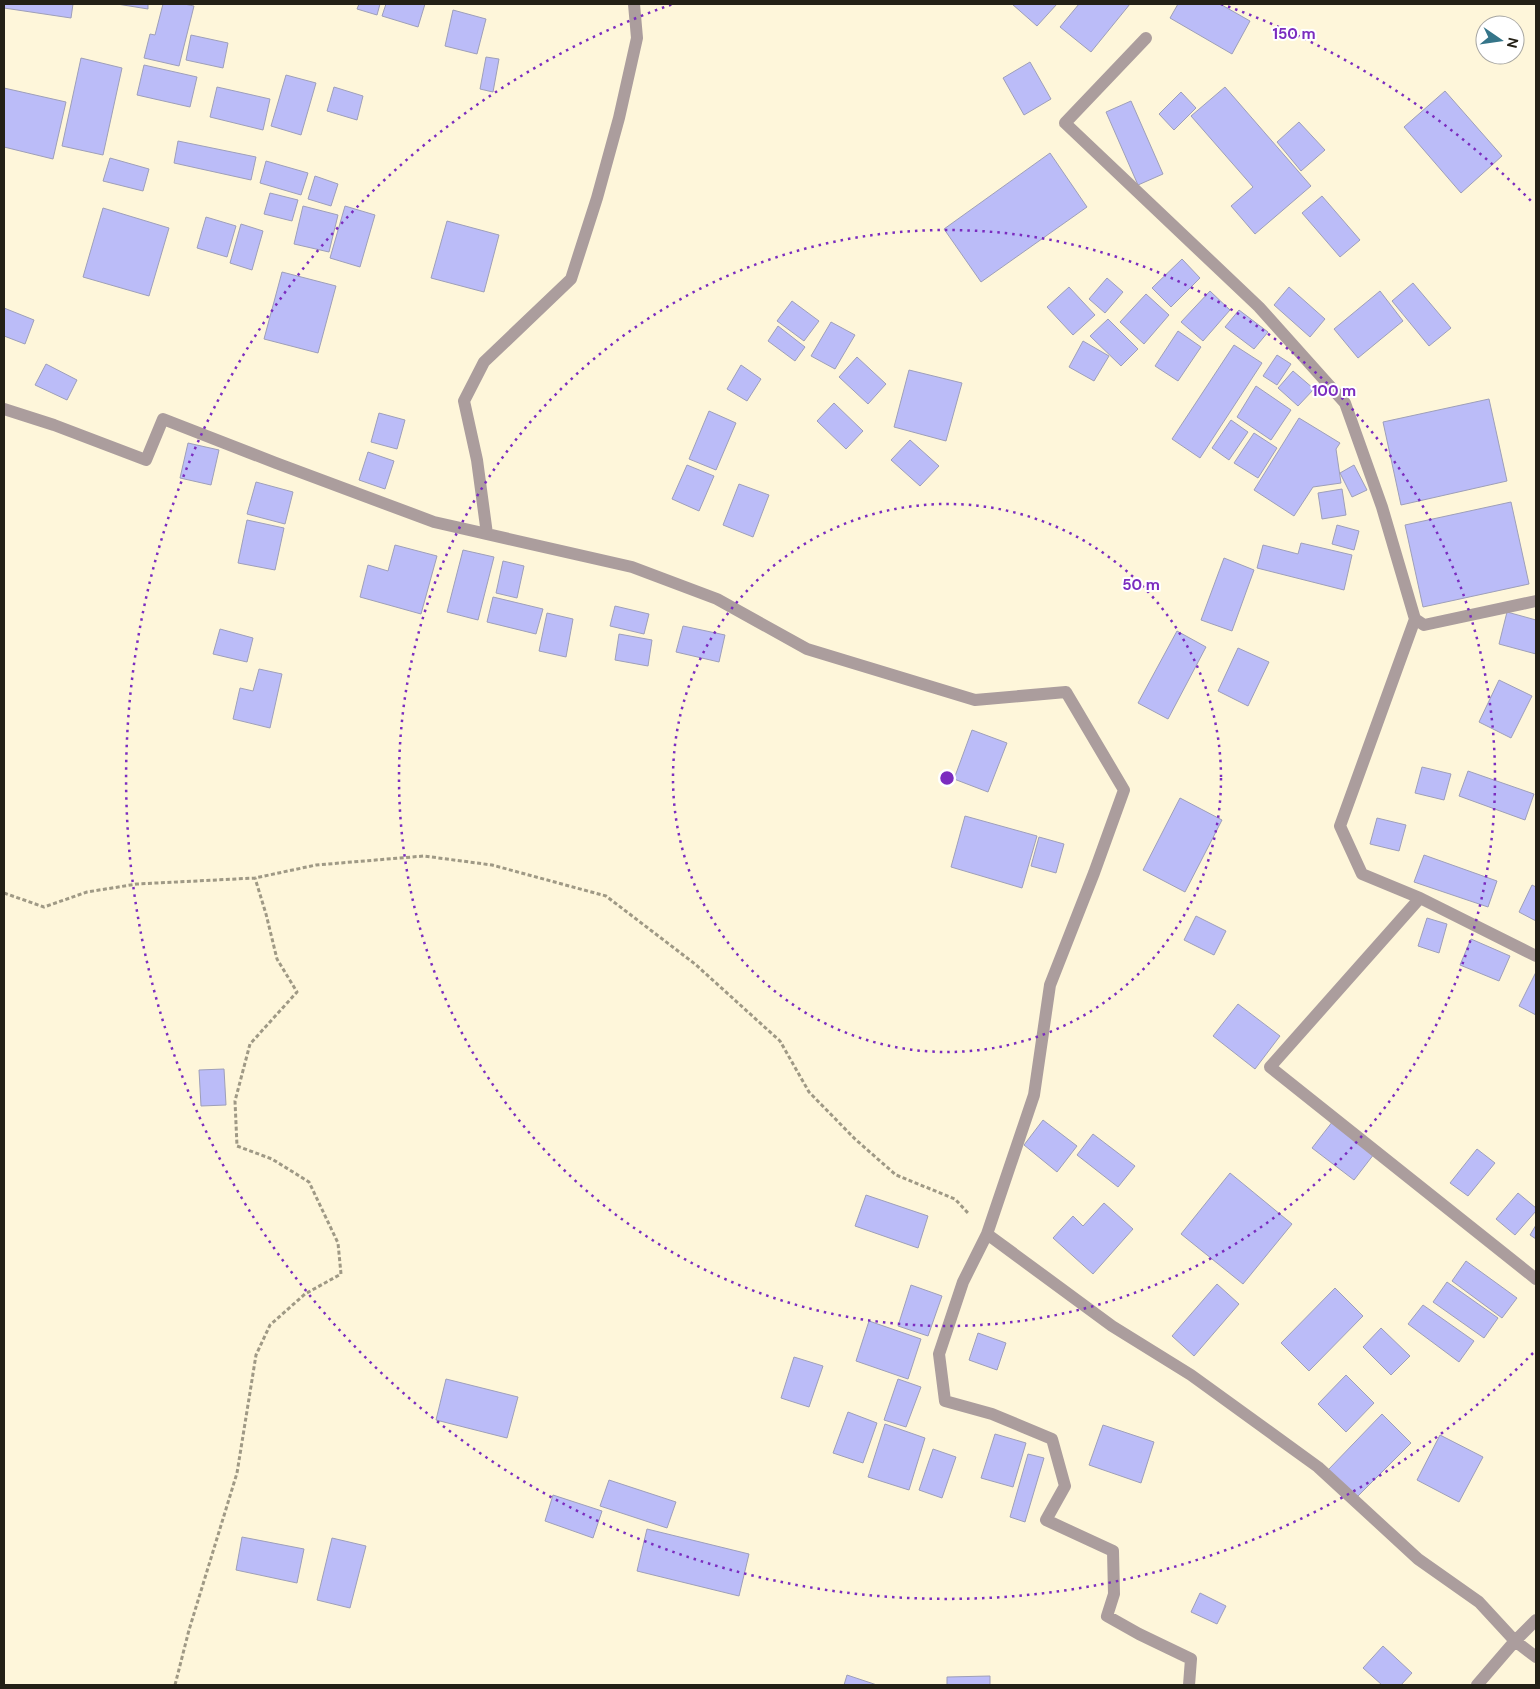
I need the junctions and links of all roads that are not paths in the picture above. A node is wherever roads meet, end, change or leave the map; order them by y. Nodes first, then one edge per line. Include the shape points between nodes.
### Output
1 (634, 4) edge
2 (1146, 38) dead end
3 (4, 409) edge
4 (486, 534) junction
5 (1536, 601) edge
6 (1416, 619) junction
7 (1420, 898) junction
8 (1536, 956) edge
9 (987, 1234) junction
10 (1536, 1279) edge
11 (1536, 1620) edge
12 (1515, 1641) junction
13 (1536, 1657) edge
14 (1188, 1685) edge
15 (1477, 1685) edge

1 - 4 street via 637,38 629,74 597,198 571,279 484,362 464,401 477,460
2 - 6 street via 1065,123 1259,307 1345,403 1382,507
3 - 4 street via 146,460 163,419 434,522
4 - 9 street via 632,567 717,599 807,648 975,700 1066,692 1124,790 1050,985 1034,1095
5 - 6 street via 1424,625
6 - 7 street via 1340,826 1362,874
7 - 8 street
7 - 10 street via 1270,1067
9 - 12 street via 1112,1326 1191,1375 1318,1467 1418,1559 1479,1602
9 - 14 street via 963,1282 939,1354 945,1401 992,1414 1052,1439 1065,1486 1046,1520 1113,1551 1114,1594 1107,1616 1191,1659
11 - 12 street
12 - 13 street
12 - 15 street

